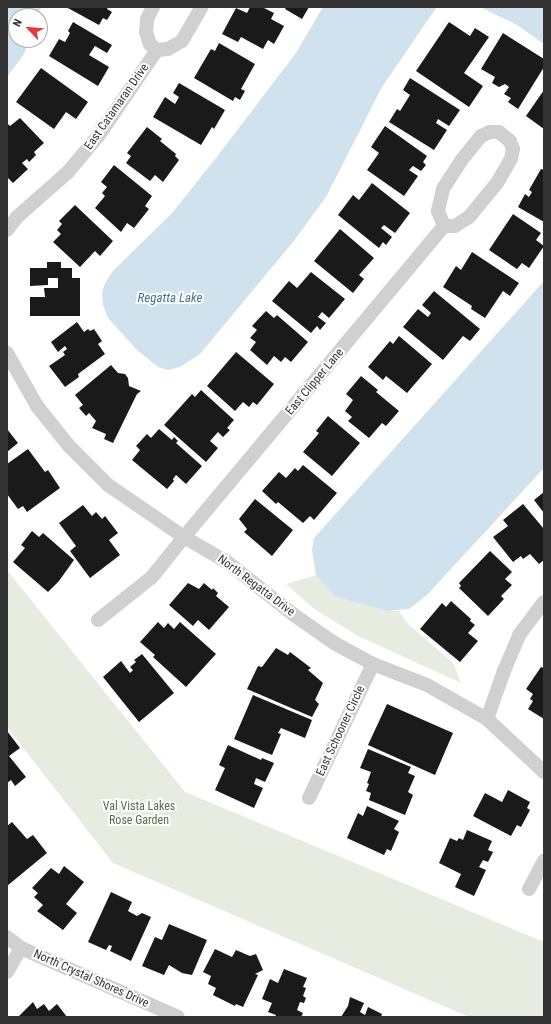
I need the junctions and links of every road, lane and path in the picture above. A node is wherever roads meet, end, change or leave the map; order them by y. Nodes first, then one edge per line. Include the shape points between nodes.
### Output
1 (153, 7) edge
2 (202, 7) edge
3 (157, 50) junction
4 (444, 226) junction
5 (7, 230) edge
6 (7, 354) edge
7 (184, 537) junction
8 (544, 602) edge
9 (98, 620) dead end
10 (373, 664) junction
11 (487, 719) junction
12 (544, 772) edge
13 (309, 798) dead end
14 (544, 861) edge
15 (529, 889) dead end
16 (7, 937) edge
17 (21, 948) junction
18 (7, 972) edge
19 (178, 1017) edge

1 - 3 street via 147,19 146,32 150,44
2 - 3 street via 182,41 168,49
3 - 5 street, East Catamaran Drive via 99,135 68,172 17,217
4 - 4 street via 455,226 469,217 511,160 514,150 510,141 499,132 481,136 443,189 438,211
4 - 7 street, East Clipper Lane
6 - 7 street, North Regatta Drive via 37,406 69,446 108,484
7 - 9 street, East Clipper Lane via 152,577
7 - 10 street, North Regatta Drive via 227,562 334,643
8 - 11 street via 519,635
10 - 11 street, North Regatta Drive via 427,685
10 - 13 street, East Schooner Circle
11 - 12 street, North Regatta Drive
14 - 15 street
16 - 17 street, North Crystal Shores Drive
17 - 18 street
17 - 19 street, North Crystal Shores Drive

